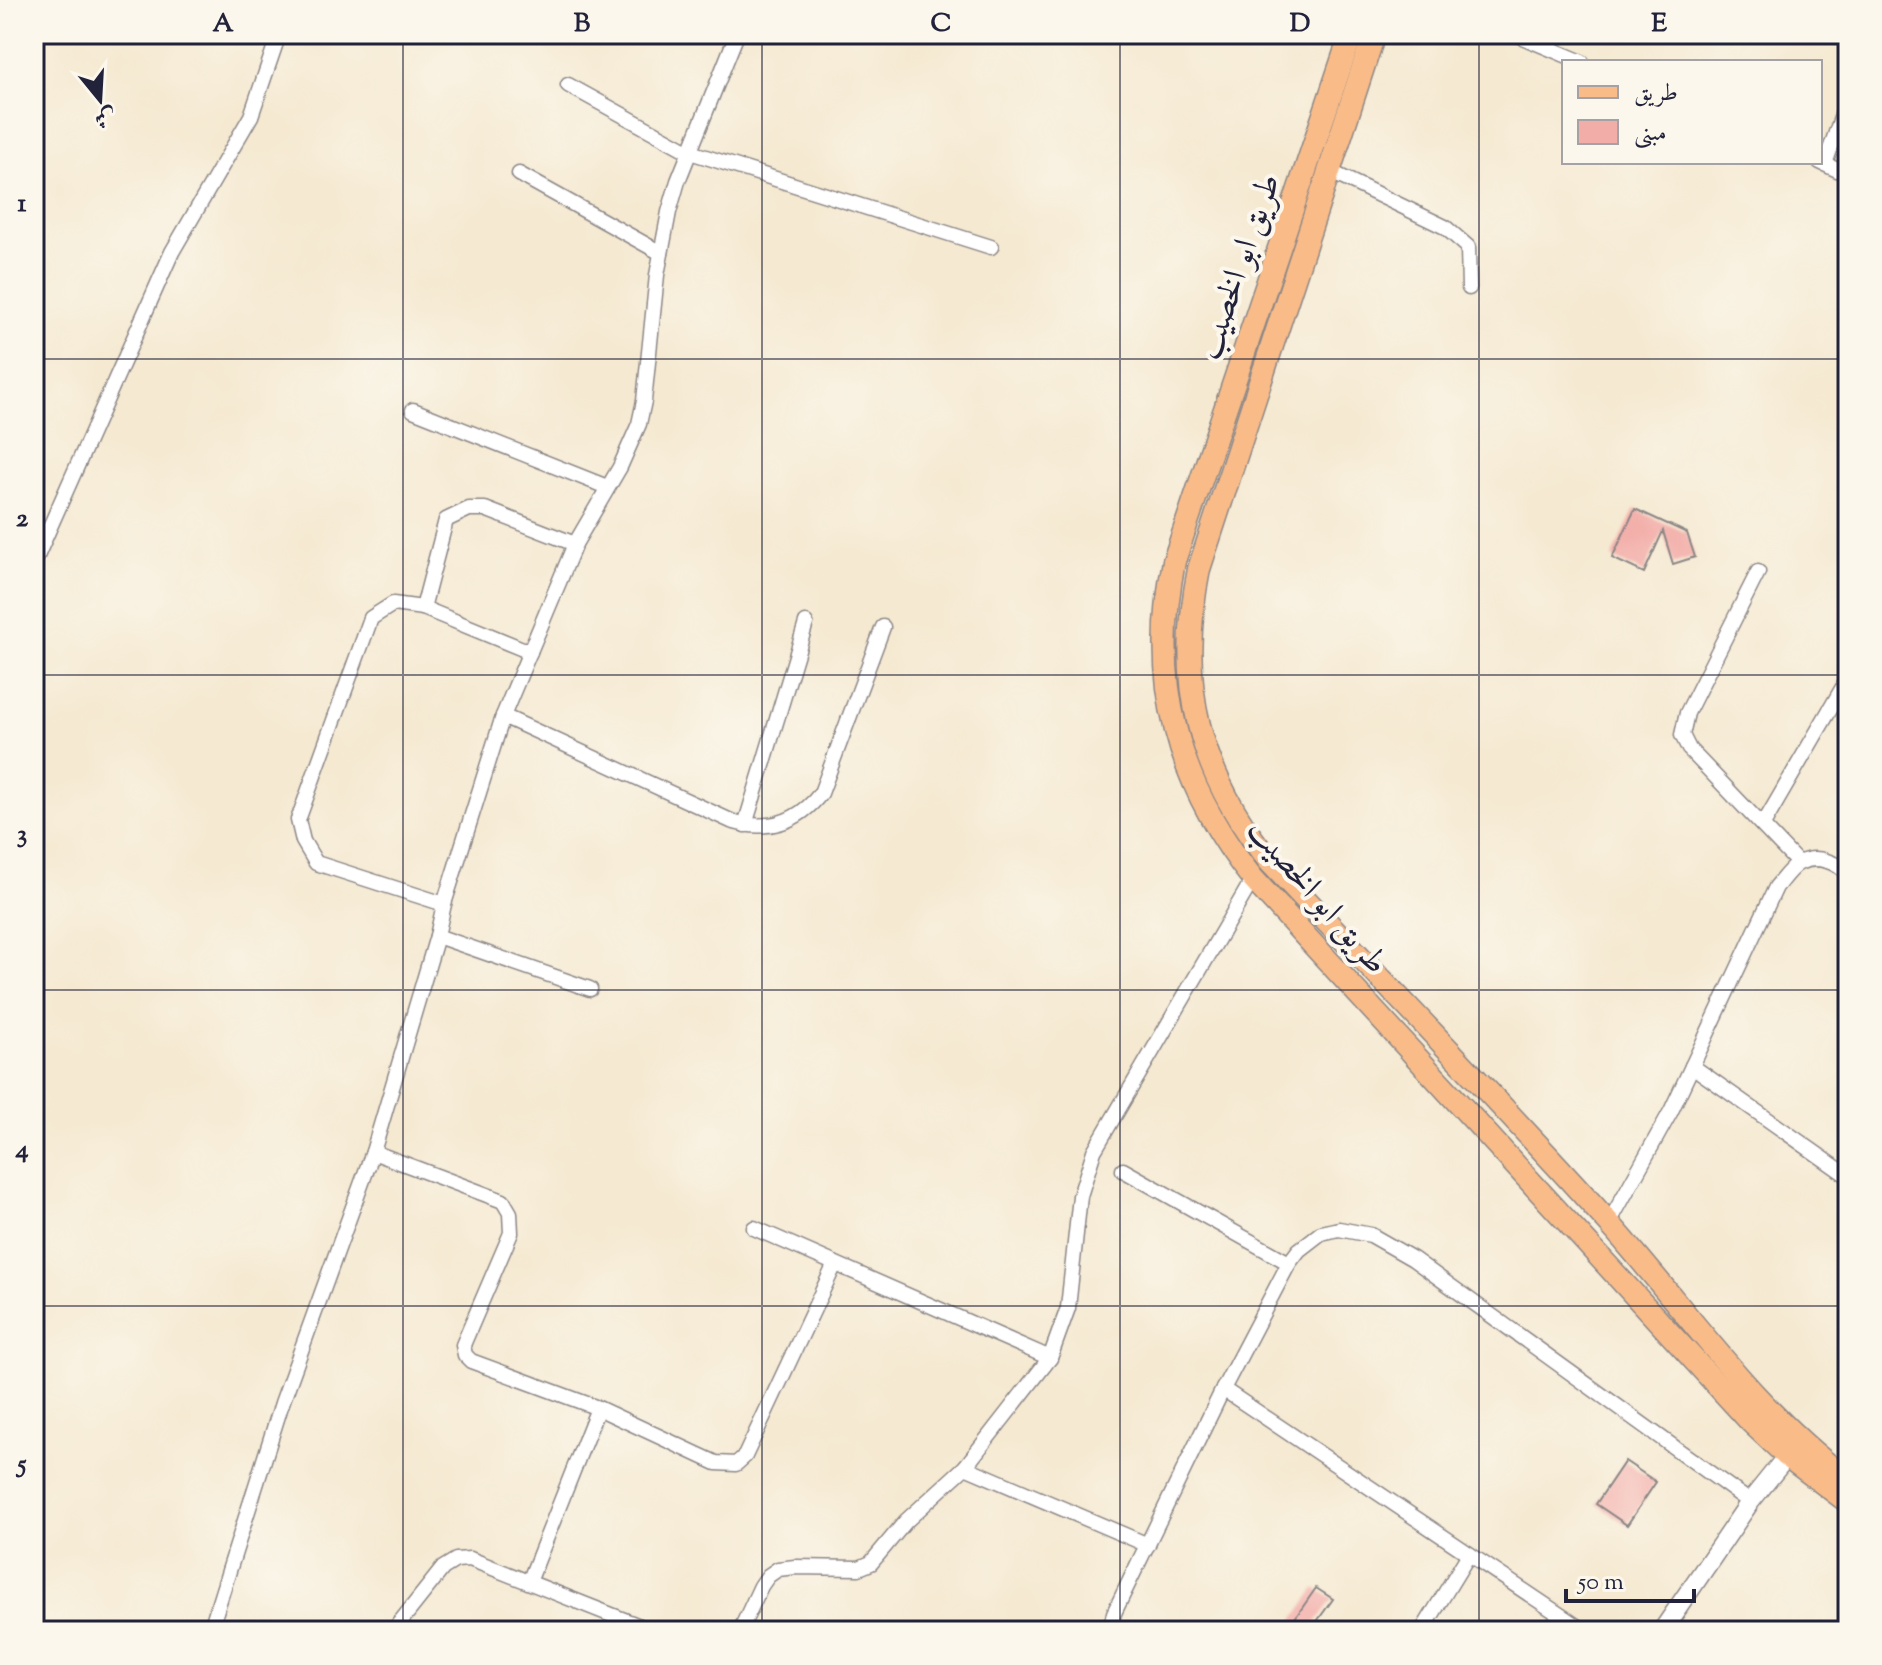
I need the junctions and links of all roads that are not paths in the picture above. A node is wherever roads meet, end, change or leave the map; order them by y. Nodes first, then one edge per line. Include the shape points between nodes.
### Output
1 (279, 34) edge
2 (737, 34) edge
3 (1351, 34) edge
4 (1374, 34) edge
5 (1515, 34) edge
6 (1832, 34) edge
7 (1848, 41) edge
8 (1577, 60) edge
9 (568, 85) dead end
10 (1848, 98) edge
11 (690, 152) junction
12 (1822, 163) edge
13 (1329, 171) junction
14 (519, 174) dead end
15 (1848, 175) edge
16 (991, 247) dead end
17 (661, 253) junction
18 (1469, 288) dead end
19 (413, 410) dead end
20 (607, 487) junction
21 (575, 544) junction
22 (34, 563) edge
23 (1758, 572) dead end
24 (423, 608) junction
25 (806, 623) dead end
26 (883, 627) dead end
27 (530, 652) junction
28 (1846, 682) dead end
29 (503, 716) junction
30 (745, 825) junction
31 (1763, 825) junction
32 (1798, 863) junction
33 (1848, 874) edge
34 (1253, 879) junction
35 (444, 904) junction
36 (437, 936) junction
37 (590, 989) dead end
38 (1692, 1066) junction
39 (1521, 1129) junction
40 (1503, 1148) junction
41 (373, 1152) junction
42 (1123, 1170) dead end
43 (1848, 1176) edge
44 (1609, 1223) junction
45 (754, 1228) dead end
46 (1289, 1263) junction
47 (835, 1264) junction
48 (1050, 1358) junction
49 (1223, 1389) junction
50 (598, 1408) junction
51 (1787, 1456) junction
52 (965, 1467) junction
53 (1848, 1480) edge
54 (1750, 1502) junction
55 (1848, 1502) edge
56 (1148, 1545) junction
57 (1469, 1554) junction
58 (529, 1582) junction
59 (210, 1631) edge
60 (393, 1631) edge
61 (652, 1631) edge
62 (740, 1631) edge
63 (1110, 1631) edge
64 (1422, 1631) edge
65 (1584, 1631) edge
66 (1662, 1631) edge

1 - 22 street via 251,116 172,252
2 - 11 street
3 - 34 main road, طريق ابو الخصيب via 1183,528 1167,594 1164,662 1178,740 1213,824
4 - 13 main road, طريق ابو الخصيب
5 - 8 street
6 - 7 street
9 - 11 street
10 - 12 street
11 - 16 street
11 - 17 street
12 - 15 street
13 - 18 street via 1460,239 1468,247
13 - 39 main road, طريق ابو الخصيب via 1199,569 1189,632 1198,726 1219,785 1251,839
14 - 17 street
17 - 20 street via 639,424
19 - 20 street
20 - 21 street
21 - 24 street via 485,509 469,509 446,520
21 - 27 street
23 - 31 street via 1687,713 1682,735 1689,749
24 - 27 street
24 - 35 street via 393,604 371,618 298,820 316,863
25 - 30 street
26 - 30 street via 821,793 788,821
27 - 29 street
28 - 31 street
29 - 30 street
29 - 35 street
31 - 32 street
32 - 33 street via 1822,859
32 - 38 street via 1776,887
34 - 40 main road, طريق ابو الخصيب
34 - 48 street via 1094,1151 1080,1196 1068,1308
35 - 36 street
36 - 37 street
36 - 41 street
38 - 43 street
38 - 44 street
39 - 40 main road
39 - 44 main road, طريق ابو الخصيب
40 - 51 main road, طريق ابو الخصيب
41 - 50 street via 503,1201 511,1233 463,1345 465,1355
41 - 59 street via 282,1403
42 - 46 street
44 - 53 main road, طريق ابو الخصيب via 1773,1414
45 - 47 street
46 - 49 street
46 - 54 street via 1310,1240 1339,1229 1390,1244
47 - 48 street
47 - 50 street via 745,1456 736,1464 716,1463
48 - 52 street
49 - 56 street
49 - 57 street
50 - 58 street
51 - 54 street
51 - 55 main road, طريق ابو الخصيب
52 - 56 street
52 - 62 street via 906,1521 871,1563 859,1568 787,1567 768,1576
54 - 66 street
56 - 63 street
57 - 64 street
57 - 65 street
58 - 60 street via 470,1559 456,1560 443,1568
58 - 61 street

